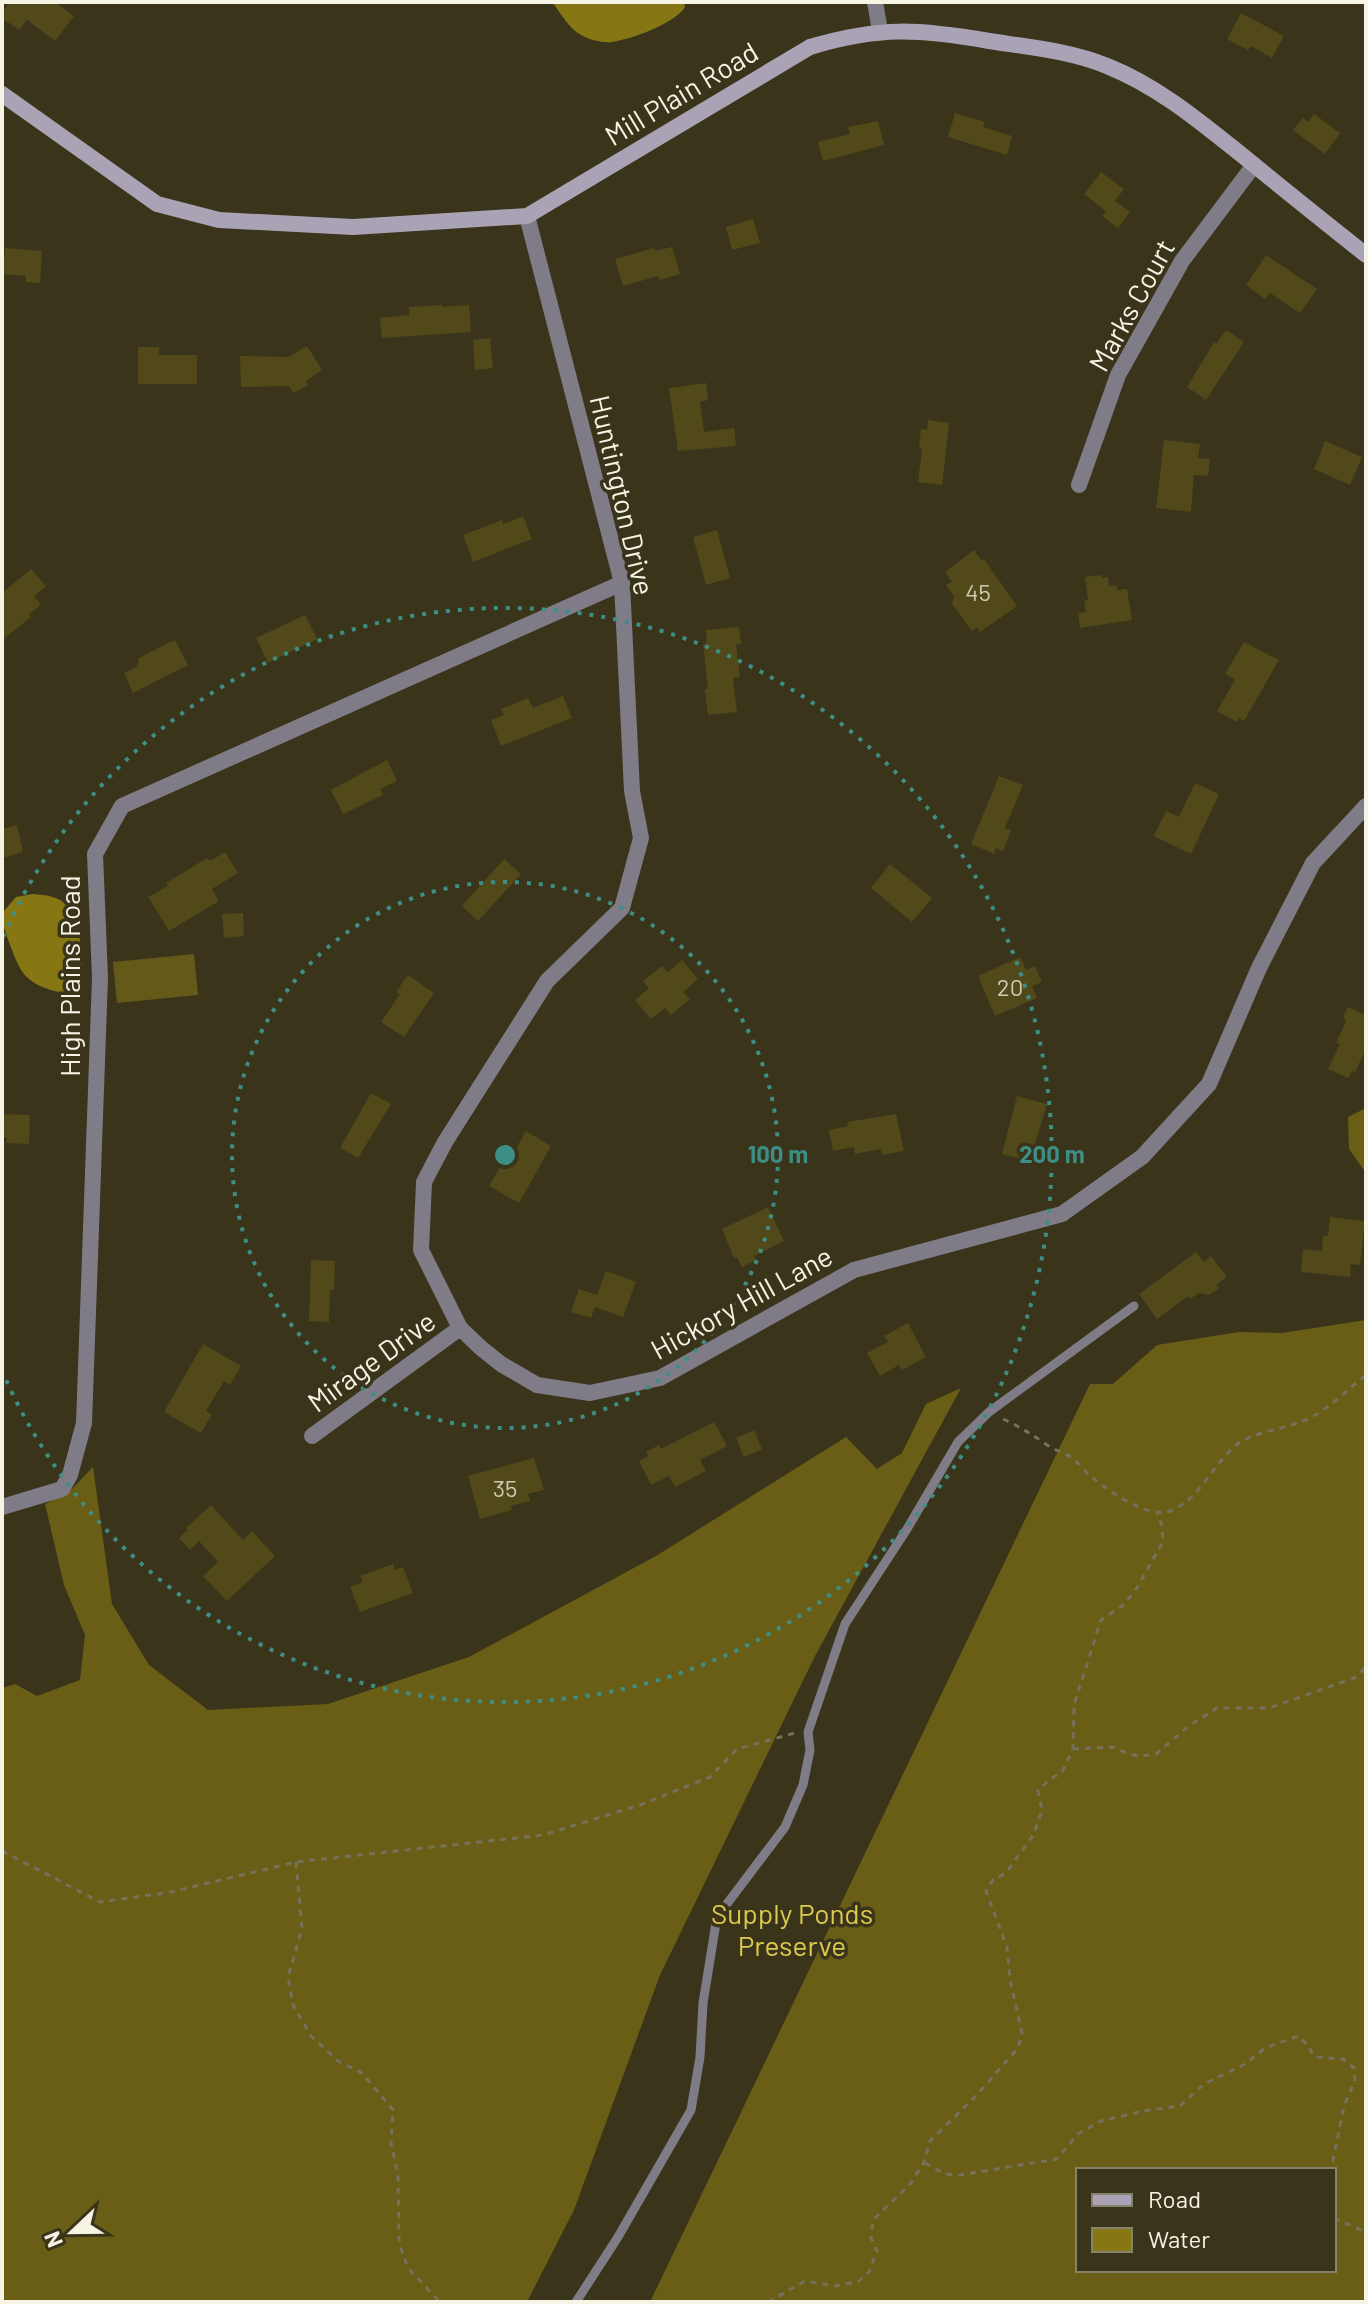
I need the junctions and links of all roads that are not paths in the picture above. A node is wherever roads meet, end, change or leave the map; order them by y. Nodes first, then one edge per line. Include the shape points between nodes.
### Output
1 (875, 2) edge
2 (880, 31) junction
3 (2, 94) edge
4 (1254, 165) junction
5 (527, 216) junction
6 (1366, 255) edge
7 (1079, 485) dead end
8 (622, 583) junction
9 (632, 791) joint
10 (1366, 806) edge
11 (1134, 1306) dead end
12 (460, 1328) junction
13 (312, 1436) dead end
14 (2, 1507) edge
15 (576, 2302) edge

1 - 2 street
2 - 4 street, Mill Plain Road via 956,35 1104,64 1160,93
2 - 5 street, Mill Plain Road via 810,47
3 - 5 street, Mill Plain Road via 157,204 219,220 353,227
4 - 6 street, Mill Plain Road
4 - 7 street, Marks Court via 1182,261 1118,375
5 - 8 street, Huntington Drive
8 - 9 street, Huntington Drive
8 - 14 street, High Plains Road via 122,806 95,854 100,978 84,1423 62,1489
9 - 12 street, Hickory Hill Lane via 641,838 622,908 547,981 424,1182 421,1250
10 - 12 street, Hickory Hill Lane via 1313,863 1259,968 1209,1084 1142,1157 1062,1214 854,1270 660,1378 590,1393 537,1385 491,1356
11 - 15 lane via 973,1425 845,1624 808,1732 803,1785 785,1827 717,1917 691,2110
12 - 13 street, Mirage Drive

